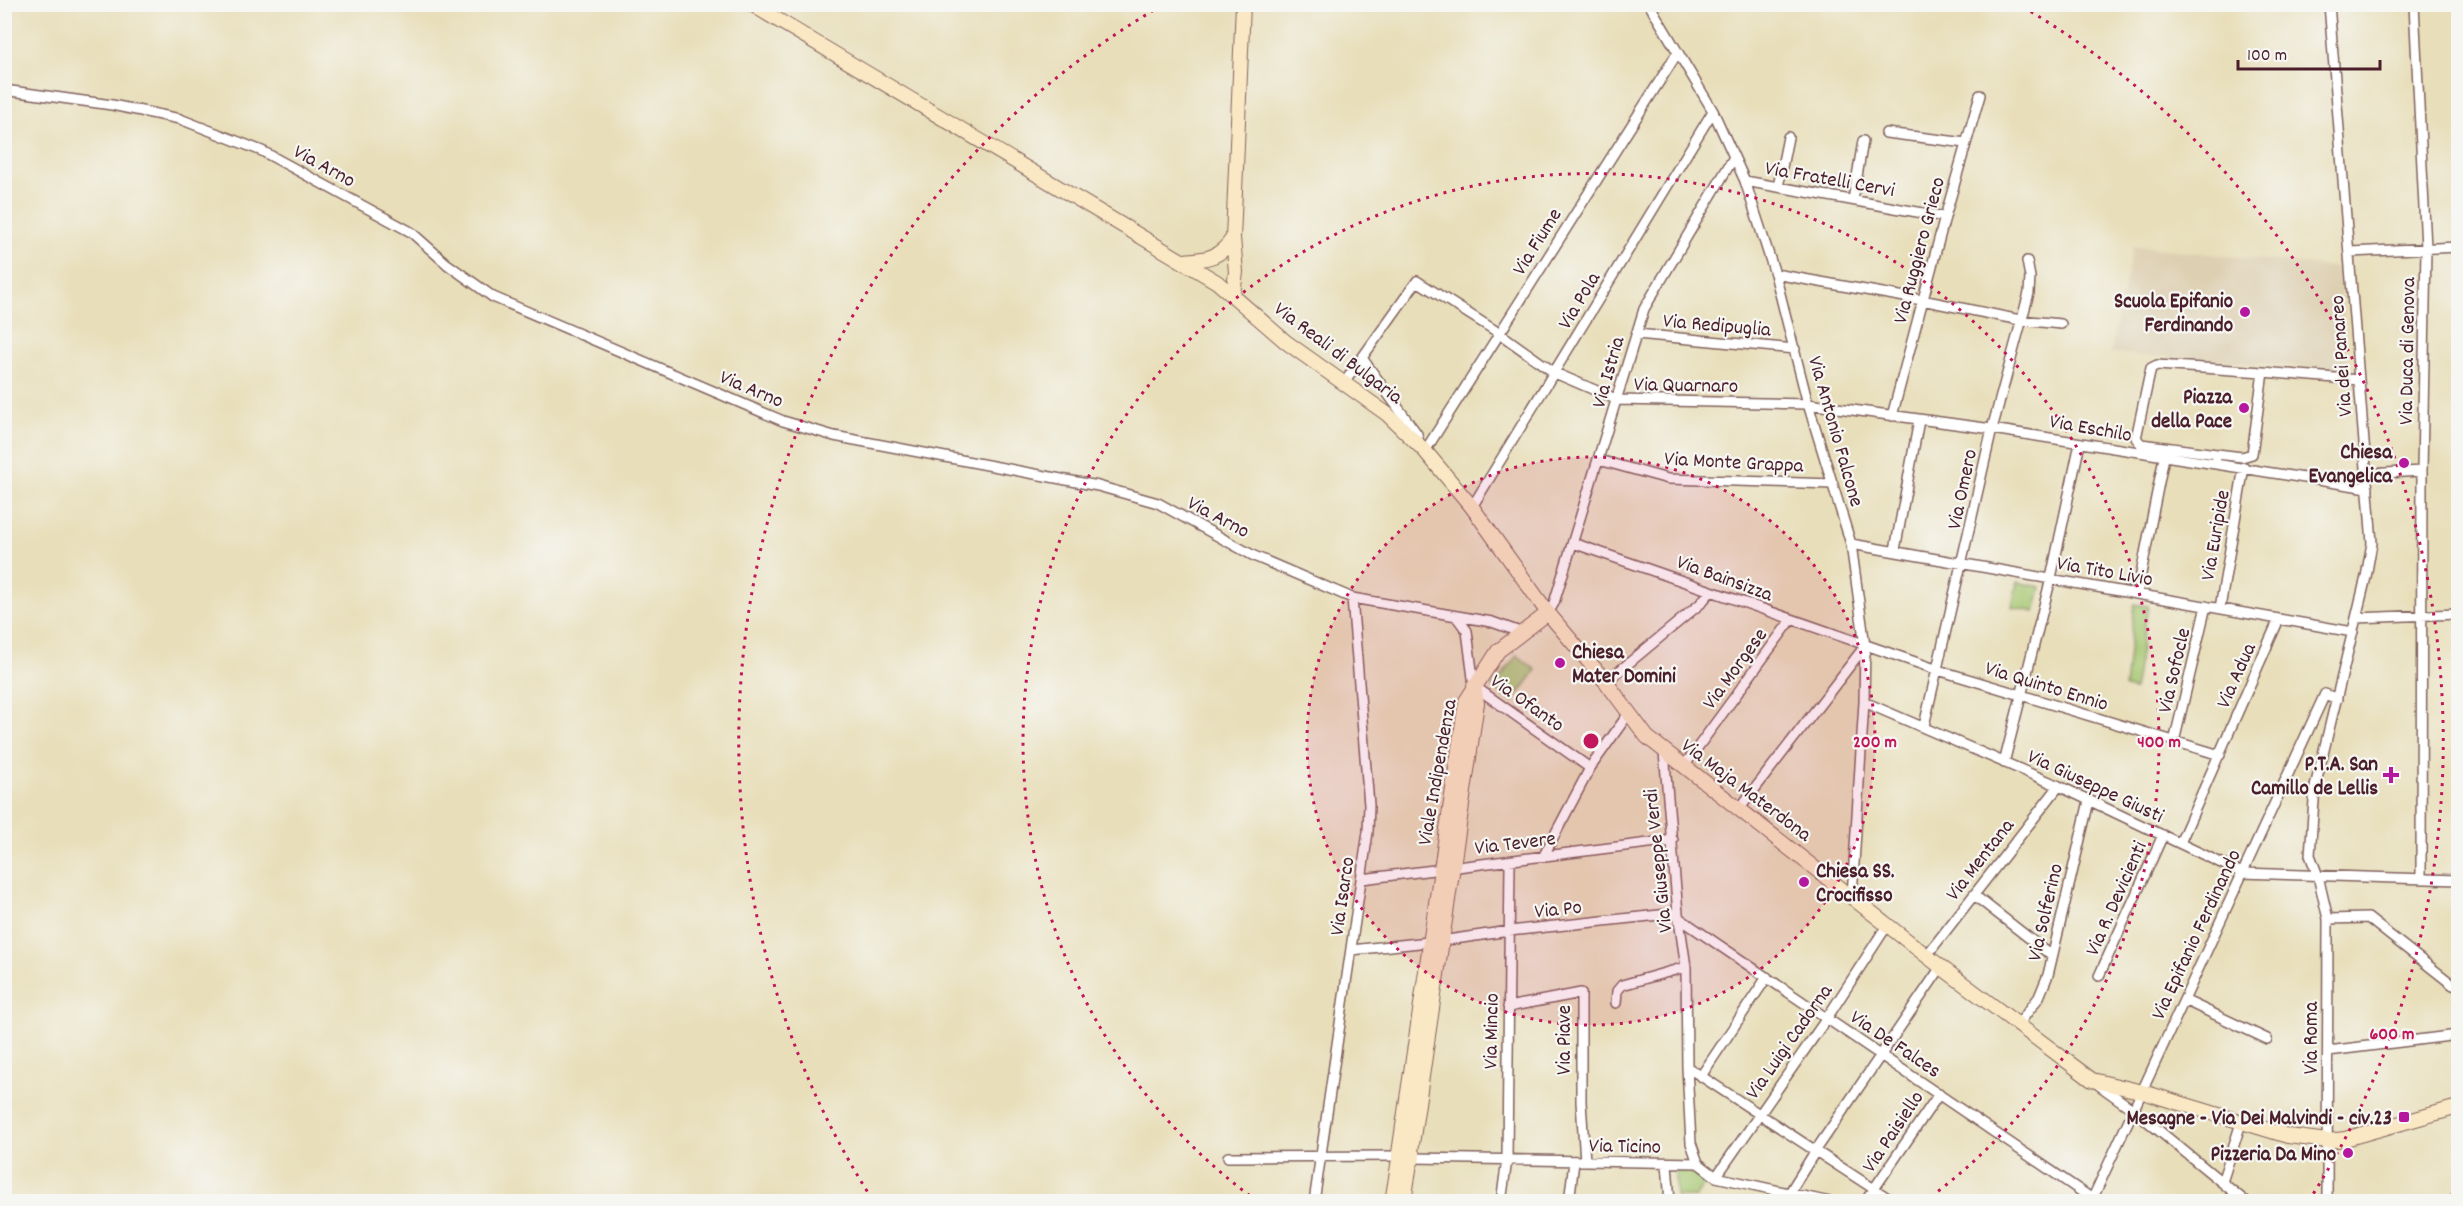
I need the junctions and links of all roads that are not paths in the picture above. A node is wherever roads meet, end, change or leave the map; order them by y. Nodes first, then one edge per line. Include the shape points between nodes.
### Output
1 (751, 4) edge
2 (1243, 4) edge
3 (1649, 4) edge
4 (2330, 4) edge
5 (2414, 4) edge
6 (1678, 52) junction
7 (4, 90) edge
8 (1980, 95) dead end
9 (1713, 111) junction
10 (1886, 133) dead end
11 (1788, 137) dead end
12 (1863, 141) dead end
13 (1966, 143) junction
14 (1734, 157) junction
15 (1745, 181) junction
16 (1778, 187) junction
17 (1853, 200) junction
18 (1945, 217) junction
19 (1233, 238) junction
20 (2458, 247) edge
21 (2426, 248) junction
22 (2350, 252) junction
23 (1223, 253) junction
24 (1183, 261) junction
25 (2027, 261) dead end
26 (1775, 274) junction
27 (1217, 282) junction
28 (1233, 294) junction
29 (1922, 300) junction
30 (2020, 320) junction
31 (2061, 324) dead end
32 (1499, 333) junction
33 (1637, 334) junction
34 (1795, 349) junction
35 (1362, 358) junction
36 (2263, 372) junction
37 (1555, 373) junction
38 (2360, 380) junction
39 (1344, 383) junction
40 (1618, 400) junction
41 (1808, 404) junction
42 (1892, 416) junction
43 (1919, 420) junction
44 (1992, 429) junction
45 (2080, 442) junction
46 (1422, 448) junction
47 (2164, 457) junction
48 (2216, 459) junction
49 (1599, 460) junction
50 (2244, 467) junction
51 (2422, 471) junction
52 (2367, 474) junction
53 (1833, 484) junction
54 (2368, 488) junction
55 (1472, 507) junction
56 (1573, 543) junction
57 (1851, 544) junction
58 (1895, 550) junction
59 (1963, 562) junction
60 (2051, 578) junction
61 (1711, 591) junction
62 (2137, 594) junction
63 (1352, 598) junction
64 (2206, 606) junction
65 (2220, 608) junction
66 (1548, 613) junction
67 (2458, 614) edge
68 (1456, 616) junction
69 (2421, 616) junction
70 (2356, 618) junction
71 (2279, 619) junction
72 (1791, 620) junction
73 (1520, 632) junction
74 (2353, 632) junction
75 (1864, 646) junction
76 (1938, 670) junction
77 (1606, 682) junction
78 (1474, 686) junction
79 (2021, 696) junction
80 (2337, 699) junction
81 (1864, 702) junction
82 (1629, 713) junction
83 (1924, 726) junction
84 (2174, 742) junction
85 (1664, 752) junction
86 (2220, 755) junction
87 (2004, 763) junction
88 (1684, 766) junction
89 (1590, 768) junction
90 (2059, 786) junction
91 (2089, 801) junction
92 (1740, 808) junction
93 (2163, 835) junction
94 (1672, 840) junction
95 (2180, 843) junction
96 (1543, 857) junction
97 (1510, 861) junction
98 (1446, 869) junction
99 (2242, 873) junction
100 (2318, 876) junction
101 (1362, 879) junction
102 (2421, 879) junction
103 (2458, 880) edge
104 (1974, 895) junction
105 (1852, 896) junction
106 (1679, 915) junction
107 (2328, 919) junction
108 (1888, 924) junction
109 (1509, 931) junction
110 (1435, 942) junction
111 (1351, 950) junction
112 (1927, 955) junction
113 (2052, 956) junction
114 (1686, 967) junction
115 (1941, 967) junction
116 (2099, 976) dead end
117 (1767, 977) junction
118 (2453, 985) dead end
119 (2184, 1000) junction
120 (1616, 1003) dead end
121 (1508, 1007) junction
122 (1827, 1018) junction
123 (2018, 1025) junction
124 (2458, 1035) edge
125 (2267, 1039) dead end
126 (2328, 1051) junction
127 (1881, 1055) junction
128 (1687, 1067) junction
129 (1701, 1076) junction
130 (2092, 1080) junction
131 (2143, 1092) junction
132 (1939, 1094) junction
133 (2458, 1107) edge
134 (2135, 1111) junction
135 (1760, 1113) junction
136 (2241, 1123) junction
137 (2328, 1141) junction
138 (1815, 1150) junction
139 (1228, 1157) dead end
140 (1320, 1157) junction
141 (1405, 1157) junction
142 (1507, 1160) junction
143 (1585, 1161) junction
144 (1574, 1162) junction
145 (1698, 1163) junction
146 (1667, 1164) junction
147 (1716, 1177) junction
148 (2222, 1182) junction
149 (1874, 1188) junction
150 (1790, 1197) edge
151 (2458, 1197) edge
152 (1315, 1199) edge
153 (2094, 1201) edge
154 (1392, 1202) edge
155 (1404, 1202) edge
156 (1501, 1202) edge
157 (1569, 1202) edge
158 (1670, 1202) edge
159 (1830, 1202) edge
160 (1865, 1202) edge
161 (1894, 1202) edge
162 (2246, 1202) edge
163 (2327, 1202) edge
164 (2456, 1202) edge

1 - 24 main road, Via Reali di Bulgaria
2 - 19 main road
3 - 6 street, Via Antonio Falcone
4 - 22 street, Via dei Panareo
5 - 21 street, Via Duca di Genova
6 - 9 street, Via Antonio Falcone
6 - 32 street, Via Fiume
7 - 63 street, Via Arno via 180,119 262,151 411,232 493,297 783,421 834,436 1098,486 1158,503 1254,556
8 - 13 street, Via Ruggiero Grieco
9 - 14 street, Via Antonio Falcone
9 - 37 street, Via Pola
10 - 13 street
11 - 16 street
12 - 17 street
13 - 18 street, Via Ruggiero Grieco
14 - 15 street, Via Antonio Falcone
14 - 33 street, Via Istria via 1644,309
15 - 16 street, Via Fratelli Cervi
15 - 26 street, Via Antonio Falcone
16 - 17 street, Via Fratelli Cervi
17 - 18 street, Via Fratelli Cervi
18 - 29 street, Via Ruggiero Grieco
19 - 23 main road
19 - 28 main road
20 - 21 street
21 - 22 street
21 - 51 street, Via Duca di Genova
22 - 38 street, Via dei Panareo
23 - 24 main road
23 - 27 main road
24 - 27 main road, Via Reali di Bulgaria
25 - 30 street, Via Omero via 2029,293
26 - 29 street
26 - 34 street, Via Antonio Falcone
27 - 28 main road, Via Reali di Bulgaria
28 - 39 main road, Via Reali di Bulgaria via 1269,328
29 - 30 street
29 - 42 street, Via Ruggiero Grieco
30 - 31 street
30 - 44 street, Via Omero
32 - 35 street, Via Quarnaro via 1417,280
32 - 37 street, Via Quarnaro
32 - 46 street, Via Fiume
33 - 34 street, Via Redipuglia
33 - 40 street, Via Istria
34 - 41 street, Via Antonio Falcone
35 - 39 street
35 - 46 street, Via Reali di Bulgaria via 1417,434
36 - 38 street
36 - 48 street via 2252,454
36 - 48 street via 2157,365 2151,368 2136,438 2141,444
37 - 40 street, Via Quarnaro
37 - 55 street, Via Pola
38 - 52 street, Via dei Panareo
39 - 46 main road, Via Reali di Bulgaria via 1387,414
40 - 41 street, Via Quarnaro
40 - 49 street, Via Istria
41 - 42 street, Via Eschilo
41 - 53 street, Via Antonio Falcone
42 - 43 street, Via Eschilo
43 - 44 street, Via Eschilo
43 - 58 street
44 - 45 street, Via Eschilo
44 - 59 street, Via Omero
45 - 47 street, Via Eschilo
45 - 60 street
46 - 55 main road, Via Reali di Bulgaria
47 - 48 street, Via Eschilo
47 - 62 street
48 - 50 street, Via Eschilo
49 - 53 street, Via Monte Grappa via 1668,479
49 - 56 street, Via Istria
50 - 54 street, Via Eschilo
50 - 65 street, Via Euripide
51 - 52 street
51 - 69 street, Via Duca di Genova
52 - 54 street, Via dei Panareo
53 - 57 street, Via Antonio Falcone
54 - 70 street, Via dei Panareo via 2372,543
55 - 66 main road, Via Reali di Bulgaria
56 - 61 street, Via Bainsizza
56 - 66 street, Via Istria
57 - 58 street, Via Tito Livio
57 - 75 street, Via Antonio Falcone
58 - 59 street, Via Tito Livio
59 - 60 street, Via Tito Livio
59 - 76 street, Via Omero
60 - 62 street, Via Tito Livio
60 - 79 street
61 - 72 street, Via Bainsizza
61 - 77 street
62 - 64 street, Via Tito Livio
63 - 68 street, Via Arno
63 - 101 street, Via Isarco via 1369,805
64 - 65 street, Via Tito Livio
64 - 84 street, Via Sofocle
65 - 71 street, Via Tito Livio
66 - 73 main road, Viale Indipendenza
66 - 77 main road, Via Maja Materdona
67 - 69 street
68 - 73 street, Via Arno
68 - 78 street via 1467,631
69 - 70 street
69 - 102 street, Via Duca di Genova
70 - 74 street, Via dei Panareo
71 - 74 street, Via Tito Livio
71 - 86 street, Via Adua
72 - 75 street, Via Bainsizza
72 - 88 street, Via Morgese
73 - 78 main road, Viale Indipendenza via 1498,651
74 - 80 street, Via dei Panareo
75 - 76 street, Via Quinto Ennio
75 - 81 street, Via Antonio Falcone
75 - 92 street
76 - 79 street, Via Quinto Ennio
76 - 83 street, Via Omero
77 - 82 main road, Via Maja Materdona
78 - 89 street, Via Ofanto
78 - 98 main road, Viale Indipendenza via 1466,701
79 - 84 street, Via Quinto Ennio
79 - 87 street
80 - 99 street, Via Epifanio Ferdinando via 2325,694
80 - 100 street, Via dei Panareo via 2315,788 2310,855
81 - 83 street, Via Giuseppe Giusti
81 - 105 street, Via Antonio Falcone
82 - 85 main road, Via Maja Materdona
82 - 89 street
83 - 87 street, Via Giuseppe Giusti
84 - 86 street, Via Quinto Ennio
85 - 88 main road, Via Maja Materdona
85 - 94 street, Via Giuseppe Verdi
86 - 95 street, Via Adua
87 - 90 street, Via Giuseppe Giusti
88 - 92 main road, Via Maja Materdona
89 - 96 street
90 - 91 street, Via Giuseppe Giusti
90 - 104 street, Via Mentana
91 - 93 street, Via Giuseppe Giusti
91 - 113 street, Via Solferino
92 - 105 main road, Via Maja Materdona
93 - 95 street, Via Giuseppe Giusti
93 - 116 street, Via R. Devicienti
94 - 96 street, Via Tevere
94 - 106 street, Via Giuseppe Verdi
95 - 99 street, Via Giuseppe Giusti
96 - 97 street, Via Tevere
97 - 98 street, Via Tevere
97 - 109 street, Via Mincio
98 - 101 street, Via Tevere
98 - 110 main road, Viale Indipendenza
99 - 100 street, Via Giuseppe Giusti
99 - 119 street, Via Epifanio Ferdinando
100 - 102 street, Via Giuseppe Giusti
100 - 107 street, Via Roma
101 - 111 street, Via Isarco
102 - 103 street, Via Giuseppe Giusti
104 - 112 street, Via Mentana
104 - 113 street
105 - 108 main road, Via Maja Materdona
106 - 109 street, Via Po
106 - 114 street, Via Giuseppe Verdi
106 - 117 street, Via De Falces
107 - 118 street via 2368,918
107 - 126 street, Via Roma
108 - 112 main road, Via Maja Materdona
108 - 122 street, Via Luigi Cadorna
109 - 110 street, Via Po
109 - 121 street, Via Mincio
110 - 111 street, Via Po
110 - 141 main road, Viale Indipendenza
111 - 140 street, Via Isarco
112 - 115 main road, Via Maja Materdona
113 - 123 street, Via Solferino via 2039,997
114 - 120 street via 1622,985
114 - 128 street, Via Giuseppe Verdi
115 - 123 main road, Via Maja Materdona
115 - 127 street
117 - 122 street, Via De Falces
117 - 129 street
119 - 125 street
119 - 131 street, Via Epifanio Ferdinando
121 - 142 street, Via Mincio
121 - 143 street, Via Piave via 1581,993
122 - 127 street, Via De Falces
122 - 135 street, Via Luigi Cadorna
123 - 130 main road, Via Maja Materdona
124 - 126 street
126 - 137 street, Via Roma
127 - 132 street, Via De Falces
127 - 138 street
128 - 129 street
128 - 145 street, Via Giuseppe Verdi via 1691,1143
129 - 135 street
130 - 131 main road, Via Maja Materdona
130 - 134 street, Via Maja Materdona
131 - 134 street, Via Epifanio Ferdinando
131 - 136 main road, Via Maja Materdona
132 - 149 street, Via Paisiello
132 - 153 street, Via De Falces
133 - 137 main road, Via Maja Materdona
134 - 148 street, Via Maja Materdona
134 - 153 street, Via Epifanio Ferdinando
135 - 138 street
135 - 147 street, Via Luigi Cadorna
136 - 137 main road, Via Maja Materdona via 2288,1136
136 - 148 street
137 - 163 street, Via Roma
138 - 149 street
138 - 150 street
139 - 140 street, Via Ticino
140 - 141 street, Via Ticino
140 - 152 street, Via Isarco
141 - 142 street, Via Ticino
141 - 154 main road, Viale Indipendenza
141 - 155 main road, Viale Indipendenza
142 - 144 street, Via Ticino
142 - 156 street, Via Mincio
143 - 144 street, Via Ticino
143 - 146 street, Via Ticino
144 - 157 street
145 - 146 street, Via Ticino
145 - 147 street
146 - 158 street
147 - 150 street
148 - 162 street, Via Maja Materdona
149 - 160 street, Via Paisiello
149 - 161 street
150 - 159 street
151 - 164 main road

